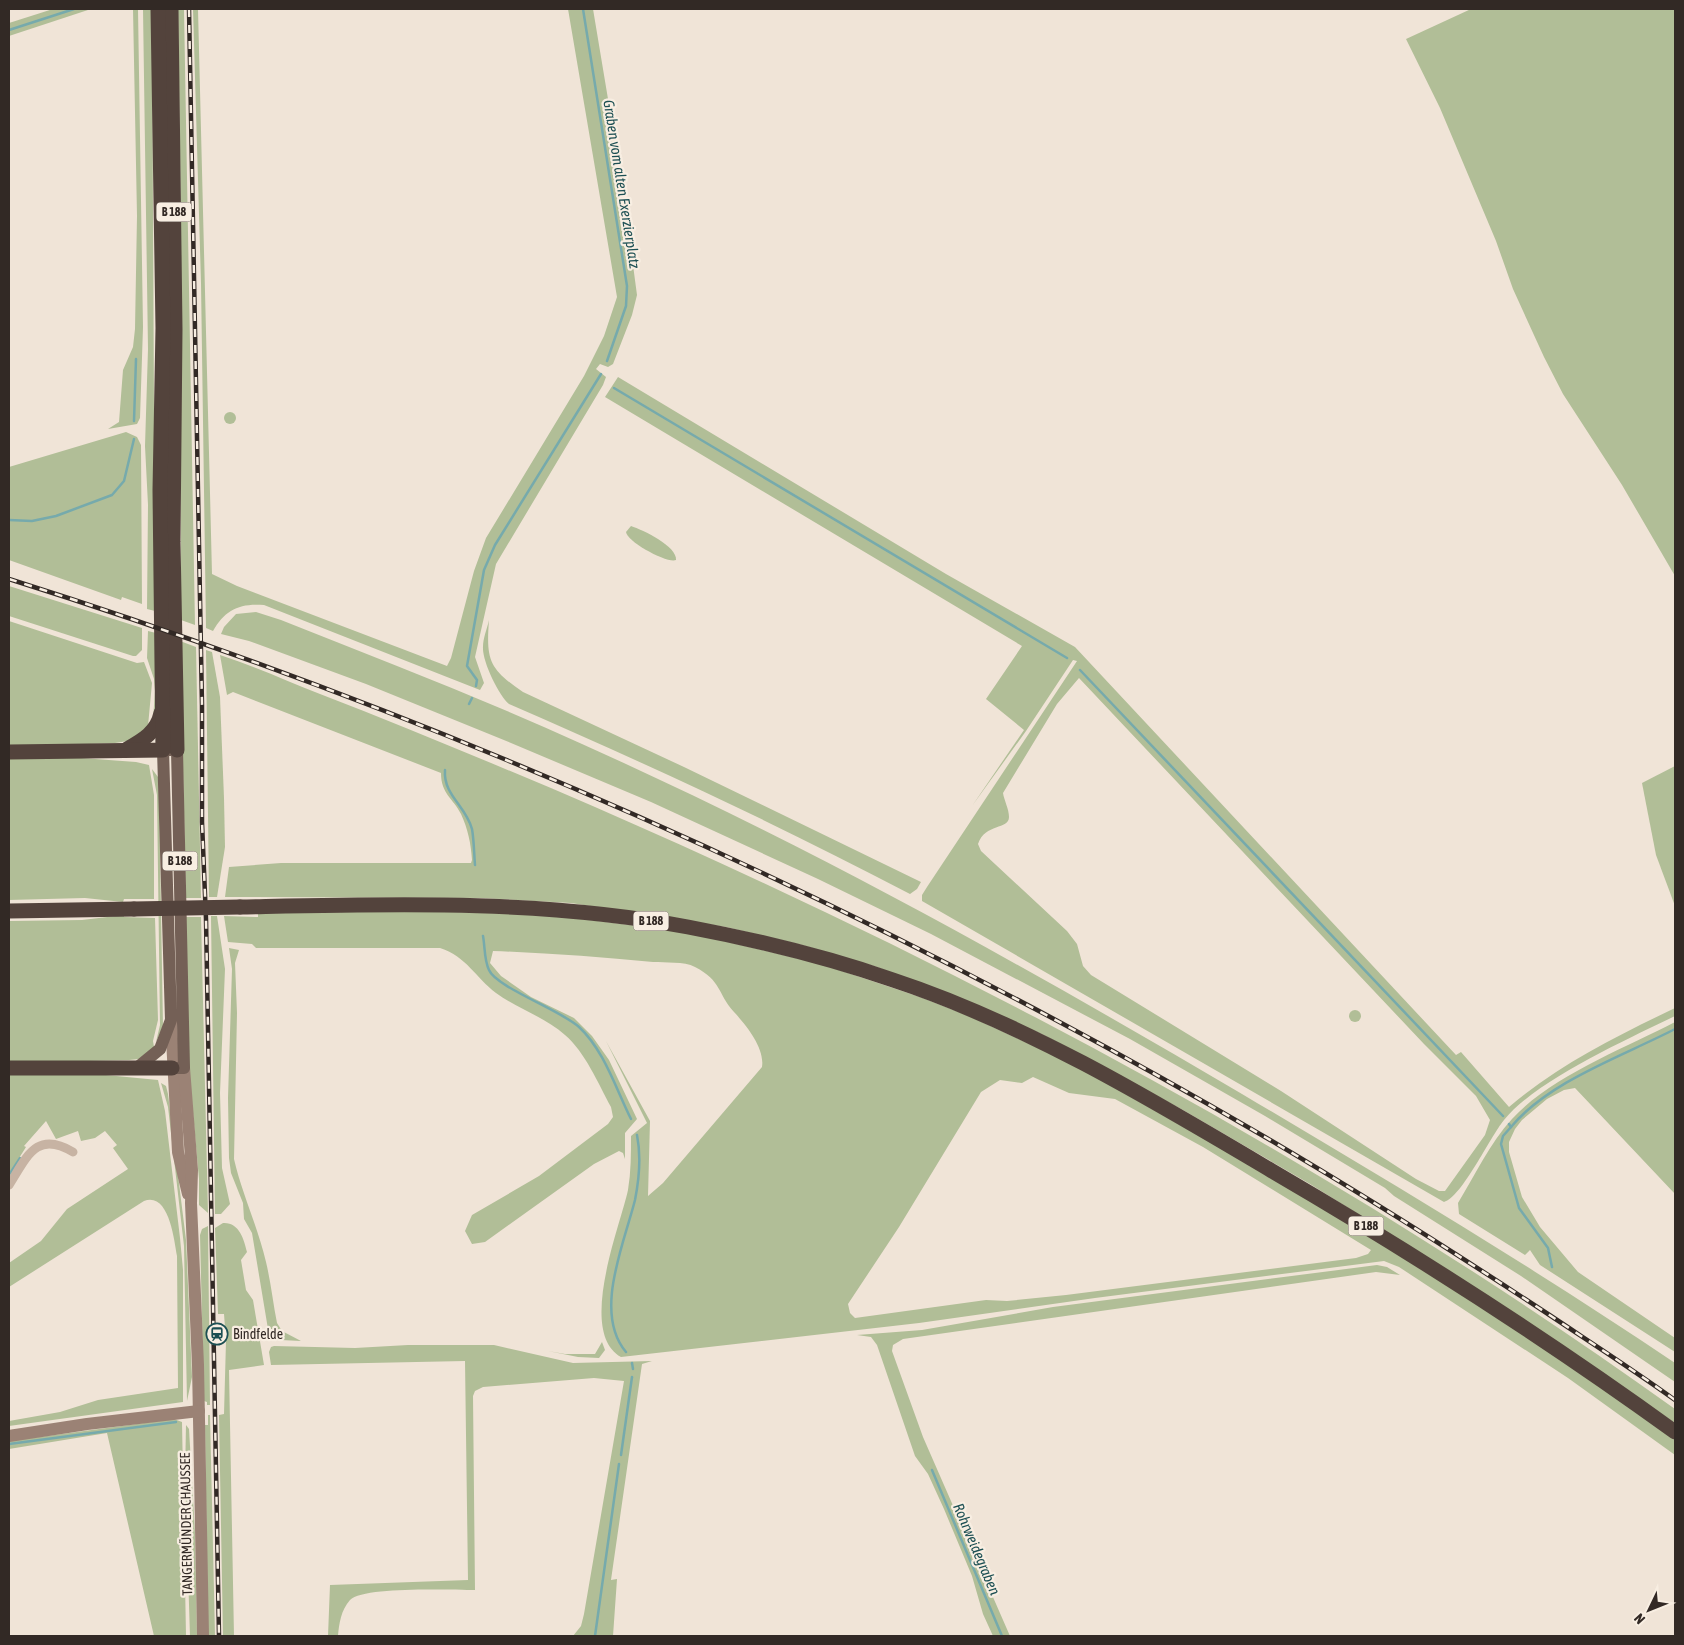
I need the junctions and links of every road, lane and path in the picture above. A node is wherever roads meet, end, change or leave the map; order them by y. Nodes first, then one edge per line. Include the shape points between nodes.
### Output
1 (158, 9) edge
2 (171, 9) edge
3 (163, 708) junction
4 (123, 750) junction
5 (170, 750) junction
6 (9, 752) edge
7 (9, 911) edge
8 (171, 1020) junction
9 (138, 1067) junction
10 (9, 1068) edge
11 (175, 1068) junction
12 (73, 1152) dead end
13 (9, 1185) edge
14 (199, 1411) junction
15 (1675, 1432) edge
16 (9, 1436) edge
17 (203, 1636) edge

1 - 3 highway, B 188 via 163,328 160,490
2 - 5 highway, B 188 via 175,329
3 - 4 highway via 154,730
3 - 5 highway, B 188
4 - 5 highway
4 - 6 highway
5 - 8 main road, B 188
5 - 11 main road, B 188
7 - 15 highway, B 188, bridge via 456,905 564,910 637,918 742,938 896,980 964,1007 1070,1057 1234,1148 1505,1314 1582,1364
8 - 9 main road, B 188 via 160,1049
8 - 11 main road, B 188
9 - 10 highway
9 - 11 highway
11 - 14 main road, TANGERMÜNDER CHAUSSEE via 178,1152 191,1203
12 - 13 street via 56,1144 42,1144 30,1152
14 - 16 main road
14 - 17 main road, TANGERMÜNDER CHAUSSEE

